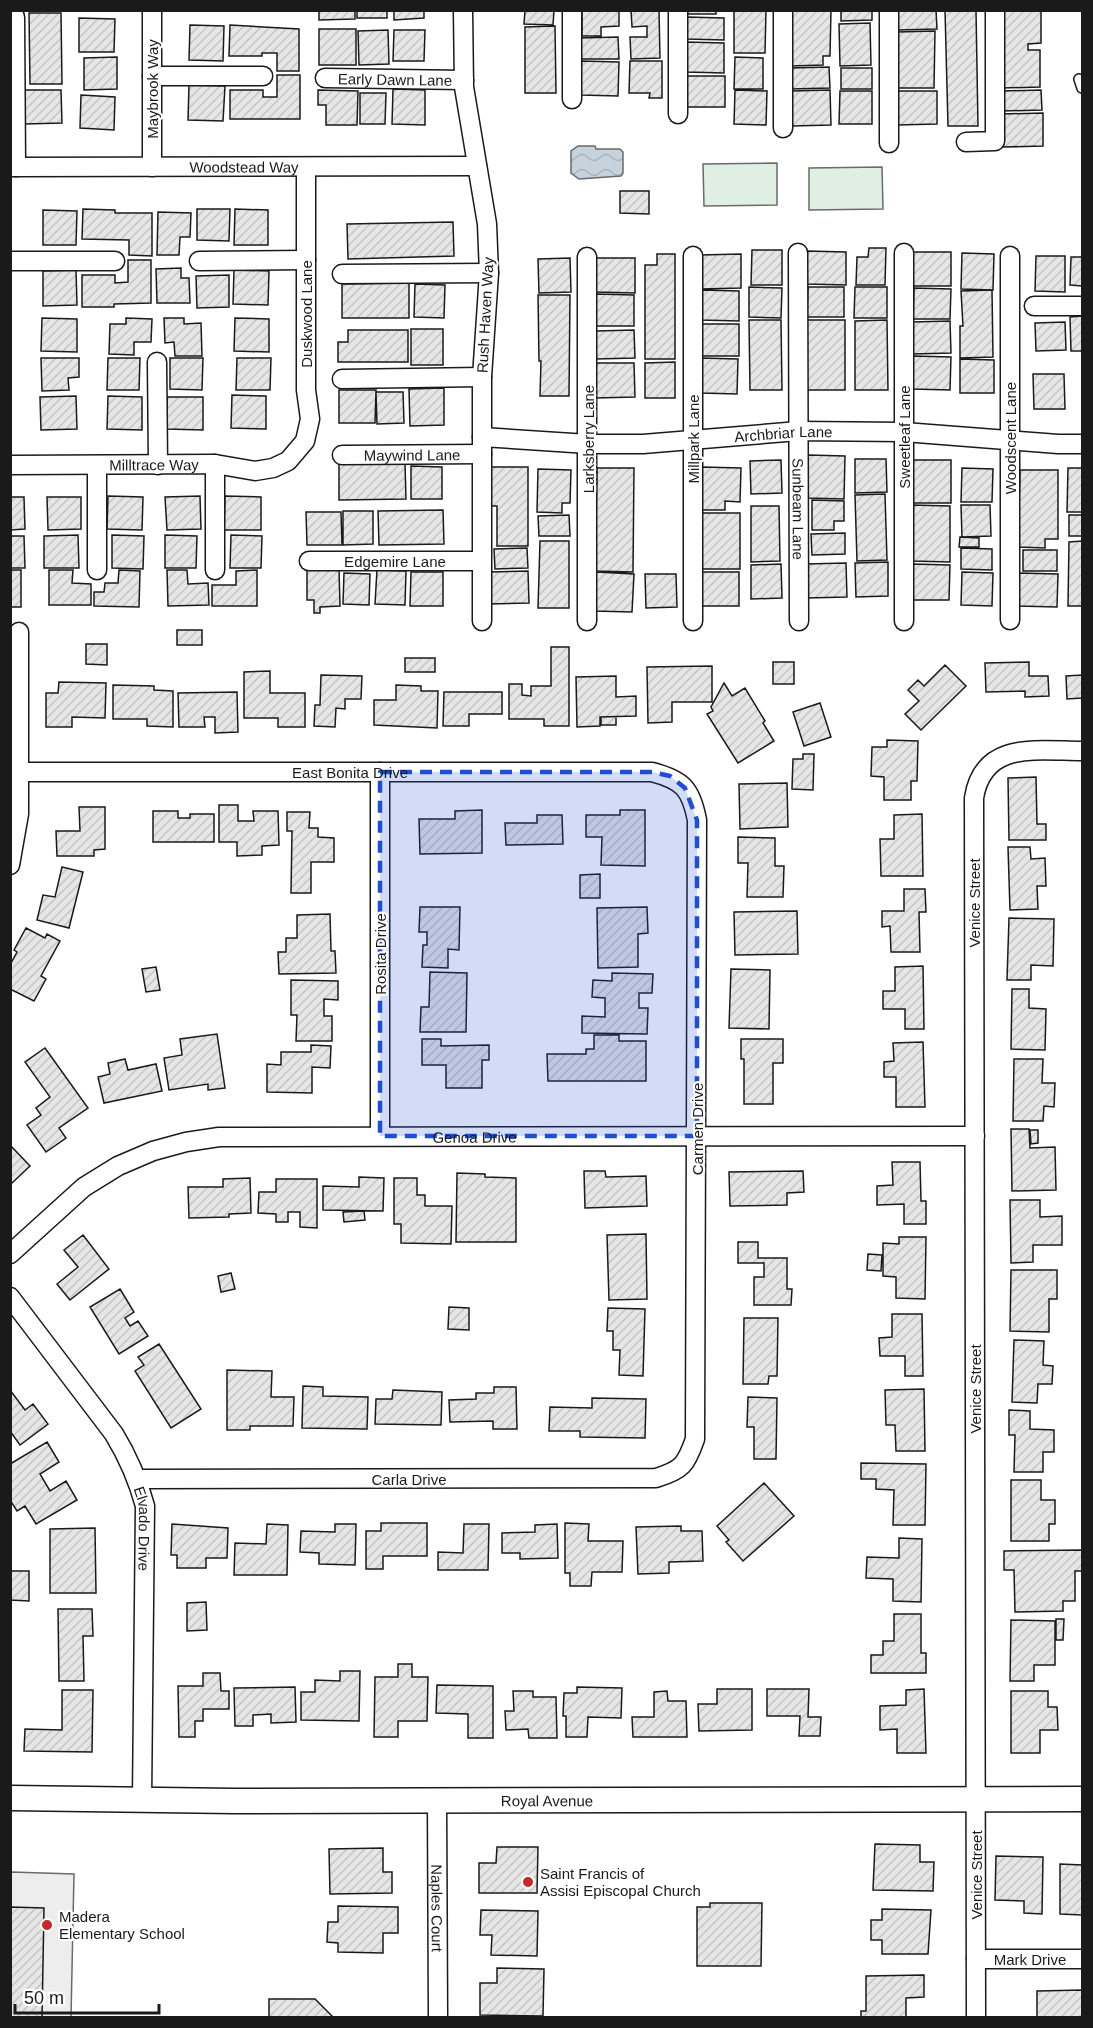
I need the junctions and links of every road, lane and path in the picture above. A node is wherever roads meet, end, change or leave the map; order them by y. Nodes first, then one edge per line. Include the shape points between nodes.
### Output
1 (152, 10) edge
2 (463, 10) edge
3 (572, 10) edge
4 (678, 10) edge
5 (783, 10) edge
6 (889, 10) edge
7 (995, 10) edge
8 (15, 17) dead end
9 (152, 76) junction
10 (263, 76) dead end
11 (325, 78) dead end
12 (464, 80) junction
13 (572, 99) dead end
14 (678, 114) dead end
15 (783, 128) dead end
16 (966, 142) dead end
17 (889, 143) dead end
18 (477, 166) junction
19 (13, 167) edge
20 (152, 167) junction
21 (306, 167) junction
22 (798, 253) dead end
23 (904, 253) dead end
24 (693, 256) dead end
25 (1010, 256) dead end
26 (587, 257) dead end
27 (306, 260) junction
28 (10, 261) edge
29 (115, 261) dead end
30 (200, 261) dead end
31 (489, 273) junction
32 (342, 274) dead end
33 (1034, 306) dead end
34 (1083, 306) edge
35 (157, 362) dead end
36 (482, 377) junction
37 (342, 379) dead end
38 (799, 431) junction
39 (904, 432) junction
40 (693, 440) junction
41 (1010, 440) junction
42 (588, 444) junction
43 (1083, 444) edge
44 (482, 446) junction
45 (342, 455) dead end
46 (292, 456) joint
47 (215, 464) junction
48 (10, 465) edge
49 (97, 465) junction
50 (158, 465) junction
51 (309, 561) dead end
52 (481, 561) junction
53 (98, 570) dead end
54 (215, 570) dead end
55 (1010, 620) dead end
56 (482, 621) dead end
57 (587, 621) dead end
58 (693, 621) dead end
59 (799, 621) dead end
60 (904, 621) dead end
61 (19, 632) dead end
62 (1083, 751) edge
63 (15, 772) edge
64 (380, 772) junction
65 (685, 788) joint
66 (10, 865) edge
67 (380, 1136) junction
68 (697, 1136) junction
69 (975, 1136) junction
70 (10, 1254) edge
71 (10, 1297) edge
72 (678, 1468) joint
73 (138, 1479) junction
74 (10, 1798) edge
75 (1083, 1799) edge
76 (142, 1800) junction
77 (437, 1800) junction
78 (976, 1800) junction
79 (976, 1959) junction
80 (1083, 1959) edge
81 (438, 2018) edge
82 (976, 2018) edge

1 - 9 street, Maybrook Way
2 - 12 street, Rush Haven Way
3 - 13 street
4 - 14 street
5 - 15 street
6 - 17 street
7 - 16 street via 995,141
8 - 19 street
9 - 10 street
9 - 20 street, Maybrook Way
11 - 12 street, Early Dawn Lane
12 - 18 street, Rush Haven Way
18 - 21 street, Woodstead Way
18 - 31 street, Rush Haven Way via 487,224
19 - 20 street, Woodstead Way
20 - 21 street, Woodstead Way
21 - 27 street, Duskwood Lane
22 - 38 street, Sunbeam Lane
23 - 39 street, Sweetleaf Lane
24 - 40 street, Millpark Lane
25 - 41 street, Woodscent Lane
26 - 42 street, Larksberry Lane
27 - 30 street
27 - 46 street, Duskwood Lane via 306,390 310,419 305,441
28 - 29 street
31 - 32 street
31 - 36 street, Rush Haven Way
33 - 34 street
35 - 50 street
36 - 37 street
36 - 44 street, Rush Haven Way
38 - 39 street, Archbriar Lane
38 - 40 street, Archbriar Lane
38 - 59 street, Sunbeam Lane
39 - 41 street, Archbriar Lane
39 - 60 street, Sweetleaf Lane
40 - 42 street, Archbriar Lane
40 - 58 street, Millpark Lane
41 - 43 street, Archbriar Lane
41 - 55 street, Woodscent Lane
42 - 44 street, Archbriar Lane
42 - 57 street, Larksberry Lane
44 - 45 street, Maywind Lane
44 - 52 street, Rush Haven Way
46 - 47 street, Milltrace Way via 273,468 255,471
47 - 50 street, Milltrace Way
47 - 54 street
48 - 49 street, Milltrace Way
49 - 50 street, Milltrace Way
49 - 53 street
51 - 52 street, Edgemire Lane
52 - 56 street, Rush Haven Way
61 - 63 street
62 - 69 street, Venice Street via 1017,752 999,757 983,771 976,784
63 - 64 street, East Bonita Drive
63 - 66 street via 19,814
64 - 65 street, East Bonita Drive via 652,772 670,776
64 - 67 street, Rosita Drive
65 - 68 street, Carmen Drive via 697,820
67 - 68 street, Genoa Drive
67 - 70 street, Genoa Drive via 219,1137 153,1151 84,1187
68 - 69 street, Genoa Drive
68 - 72 street, Carmen Drive via 695,1439 689,1458
69 - 78 street, Venice Street
71 - 73 street, Elvado Drive via 114,1434
72 - 73 street, Carla Drive via 656,1478
73 - 76 street, Elvado Drive via 145,1506
74 - 76 main road, Royal Avenue
75 - 78 main road, Royal Avenue
76 - 77 main road, Royal Avenue
77 - 78 main road, Royal Avenue
77 - 81 street, Naples Court
78 - 79 street, Venice Street
79 - 80 street, Mark Drive
79 - 82 street, Venice Street

